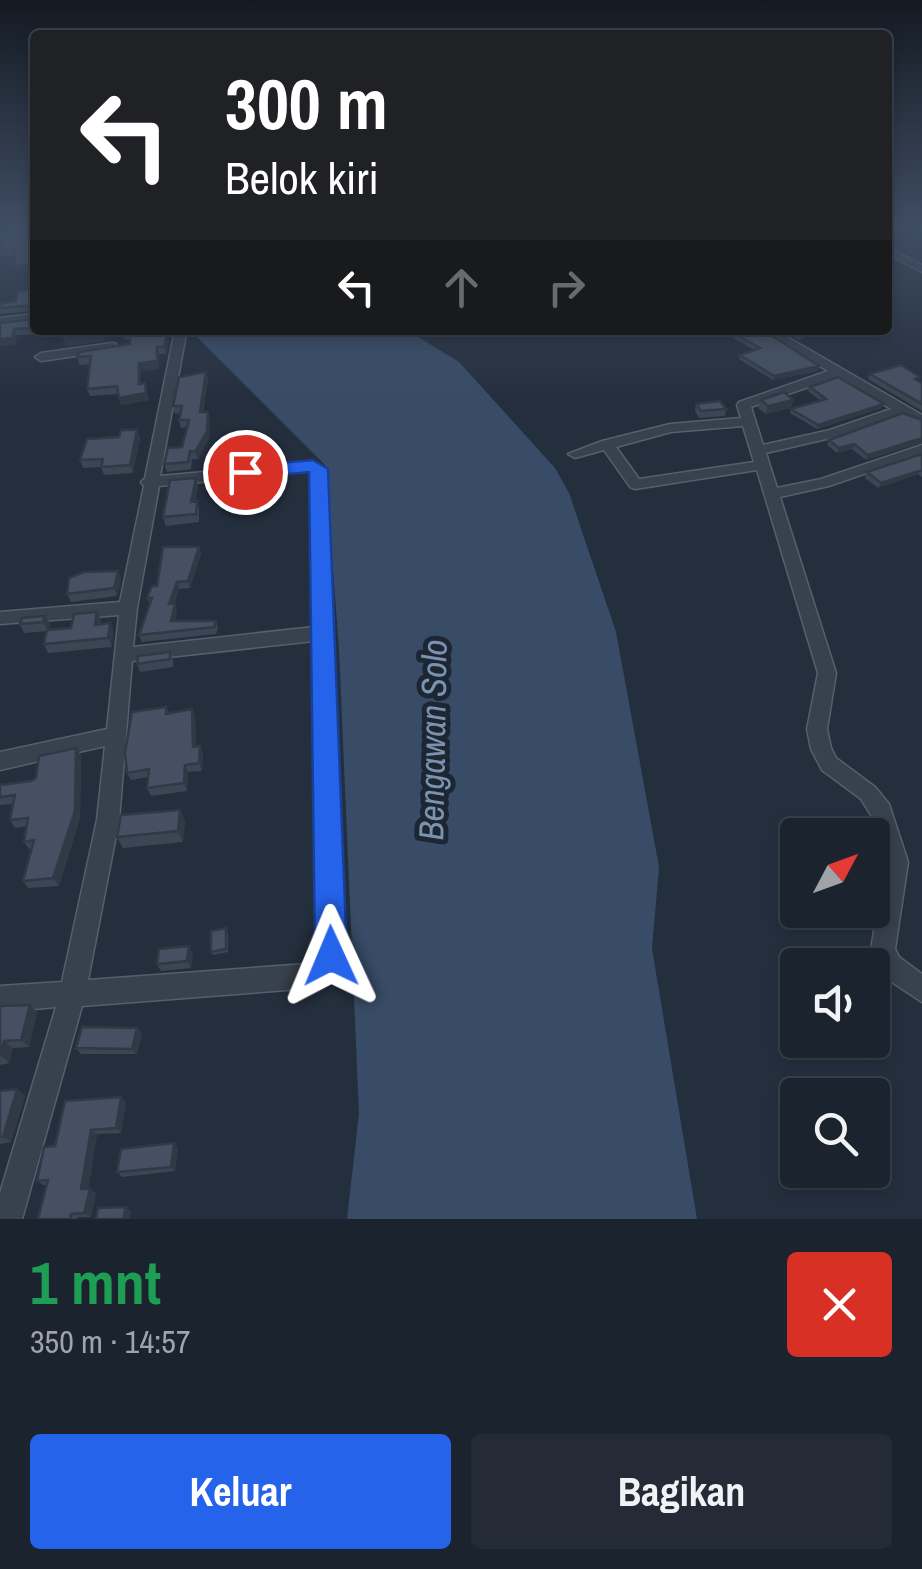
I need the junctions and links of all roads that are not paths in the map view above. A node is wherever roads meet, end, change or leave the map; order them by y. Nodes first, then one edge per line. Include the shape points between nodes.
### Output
1 (30, 319) edge
2 (0, 322) edge
3 (117, 335) edge
4 (180, 335) edge
5 (775, 335) edge
6 (41, 356) dead end
7 (838, 372) junction
8 (901, 410) junction
9 (748, 422) junction
10 (922, 422) edge
11 (607, 444) junction
12 (922, 449) edge
13 (575, 454) dead end
14 (760, 458) junction
15 (148, 482) junction
16 (772, 494) junction
17 (128, 608) junction
18 (0, 618) edge
19 (324, 634) junction
20 (124, 655) junction
21 (116, 734) junction
22 (0, 761) edge
23 (922, 989) edge
24 (72, 995) junction
25 (0, 1000) edge
26 (8, 1219) edge

1 - 2 street
3 - 6 street via 119,347
4 - 15 street
5 - 7 street
7 - 8 street
7 - 9 street via 746,402
8 - 10 street
8 - 14 street
9 - 11 street via 670,428
9 - 14 street
11 - 13 street
11 - 14 street via 636,484
12 - 16 street
14 - 16 street
15 - 17 street
15 - 19 street via 317,467
16 - 23 street via 827,673 820,749 829,764 868,792 890,832 896,871 882,949 890,966
17 - 18 street
17 - 20 street
19 - 20 street
19 - 24 street via 331,956 325,967 313,976
20 - 21 street
21 - 22 street
21 - 24 street via 108,820
24 - 25 street
24 - 26 street

